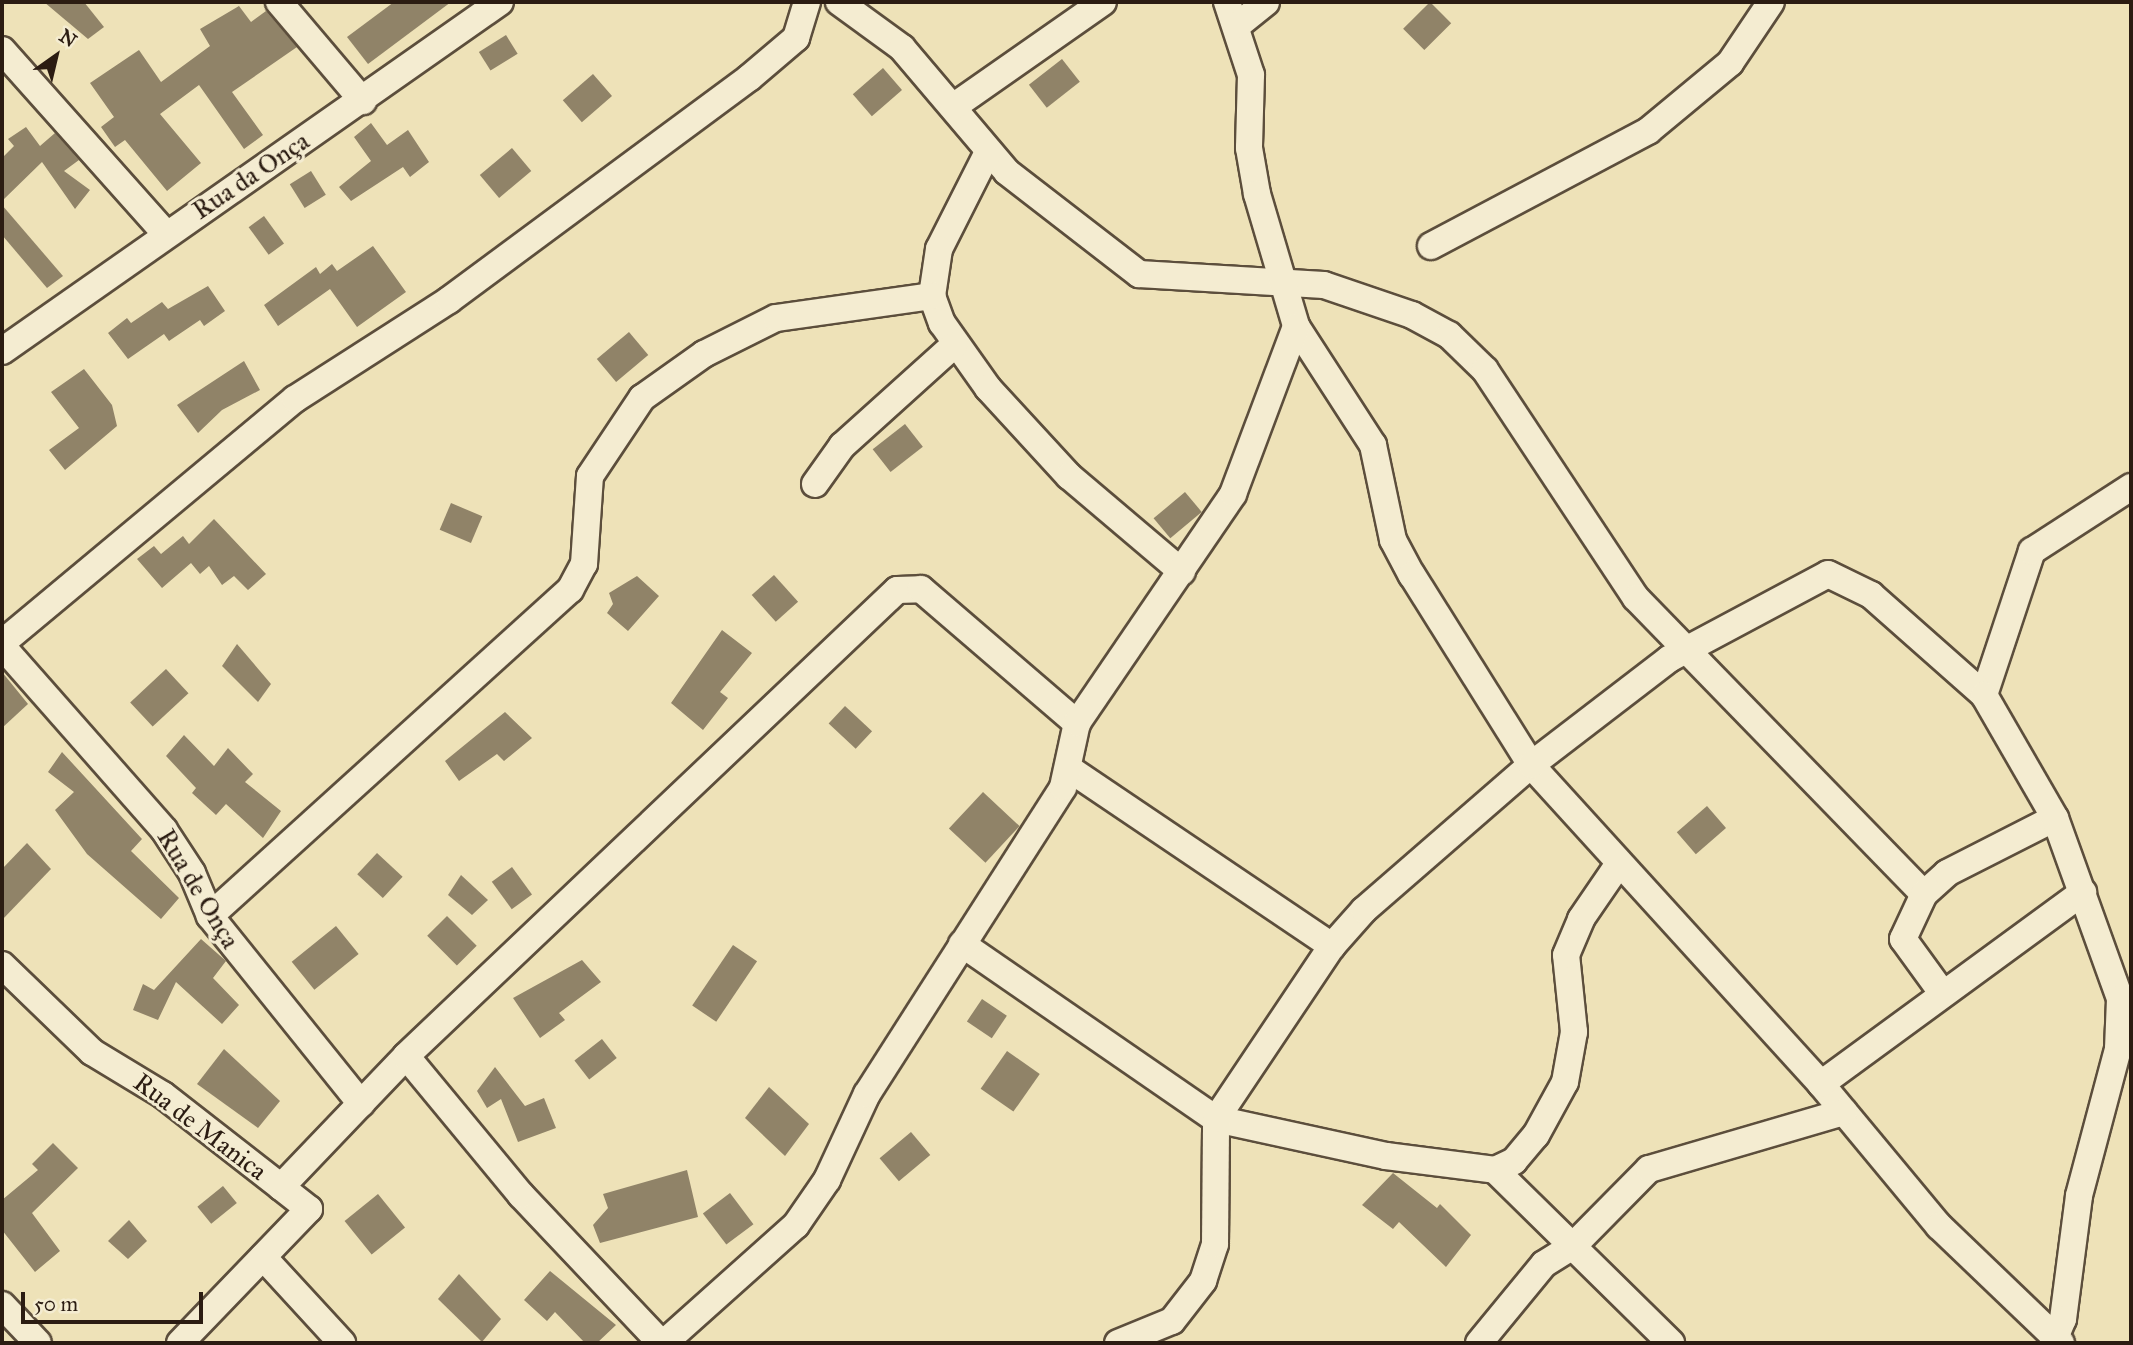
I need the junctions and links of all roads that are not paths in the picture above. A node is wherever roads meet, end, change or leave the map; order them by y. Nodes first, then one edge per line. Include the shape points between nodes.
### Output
1 (279, 2) edge
2 (500, 2) edge
3 (807, 2) edge
4 (839, 2) edge
5 (1103, 2) edge
6 (1266, 2) edge
7 (1771, 2) edge
8 (1233, 13) edge
9 (2, 50) edge
10 (363, 101) junction
11 (953, 107) junction
12 (987, 154) junction
13 (166, 234) junction
14 (1431, 246) dead end
15 (1284, 278) junction
16 (932, 296) junction
17 (1296, 326) junction
18 (954, 345) junction
19 (2, 351) edge
20 (815, 484) dead end
21 (2131, 488) edge
22 (1182, 572) junction
23 (2, 645) edge
24 (1686, 649) junction
25 (1984, 695) junction
26 (1077, 723) junction
27 (1531, 765) junction
28 (1071, 770) junction
29 (2055, 818) junction
30 (1618, 865) junction
31 (2082, 892) junction
32 (1924, 894) junction
33 (210, 916) junction
34 (962, 944) junction
35 (1332, 946) junction
36 (2, 965) edge
37 (1943, 994) junction
38 (2126, 1006) edge
39 (406, 1056) junction
40 (1821, 1084) junction
41 (361, 1104) junction
42 (1844, 1112) junction
43 (1216, 1119) junction
44 (1495, 1170) junction
45 (281, 1187) junction
46 (1573, 1246) junction
47 (263, 1257) junction
48 (2, 1306) edge
49 (1151, 1338) edge
50 (2057, 1341) edge
51 (38, 1343) edge
52 (180, 1343) edge
53 (342, 1343) edge
54 (662, 1343) edge
55 (1118, 1343) edge
56 (1479, 1343) edge
57 (1671, 1343) edge

1 - 10 street
2 - 10 street, Rua da Onça
3 - 23 street via 796,37 749,78 460,292 232,446
4 - 11 street via 901,48
5 - 11 street
6 - 8 street
7 - 14 street via 1730,63 1648,131
8 - 15 street via 1251,75 1249,148
9 - 13 street
10 - 13 street, Rua da Onça
11 - 12 street
12 - 15 street via 1139,274 1170,280
12 - 16 street via 939,249
13 - 19 street, Rua da Onça
15 - 17 street
15 - 24 street via 1364,298 1449,335 1485,370 1630,590
16 - 18 street
16 - 33 street via 776,318 704,354 642,398 590,476 584,564 570,590
17 - 22 street via 1233,494
17 - 27 street via 1373,445 1393,540
18 - 20 street via 842,446
18 - 22 street via 1069,476
21 - 25 street via 2032,551
22 - 26 street
23 - 33 street, Rua de Onça via 164,830
24 - 25 street via 1828,574 1871,595
24 - 27 street
24 - 32 street
25 - 29 street
26 - 28 street
26 - 39 street, Rua de Manica via 920,589 897,590
27 - 30 street
27 - 35 street via 1364,910
28 - 34 street
28 - 35 street
29 - 31 street
29 - 32 street via 1947,873
30 - 40 street
30 - 44 street via 1581,919 1566,955 1574,1032 1565,1082 1536,1135 1514,1161
31 - 37 street
31 - 38 street
32 - 37 street via 1903,939
33 - 41 street, Rua de Onça
34 - 43 street
34 - 54 street via 866,1094 827,1180 796,1225
35 - 43 street
36 - 45 street, Rua de Manica via 92,1052 163,1095
37 - 40 street
38 - 50 street via 2067,1251
39 - 41 street, Rua de Manica
39 - 54 street via 522,1195
40 - 42 street
41 - 45 street, Rua de Manica
42 - 46 street via 1744,1145 1663,1161
42 - 50 street via 1939,1226
43 - 44 street via 1386,1156
43 - 49 street via 1215,1244 1203,1282 1187,1308
44 - 46 street
45 - 47 street via 309,1209
46 - 56 street via 1544,1264
46 - 57 street
47 - 52 street
47 - 53 street
48 - 51 street
49 - 55 street

